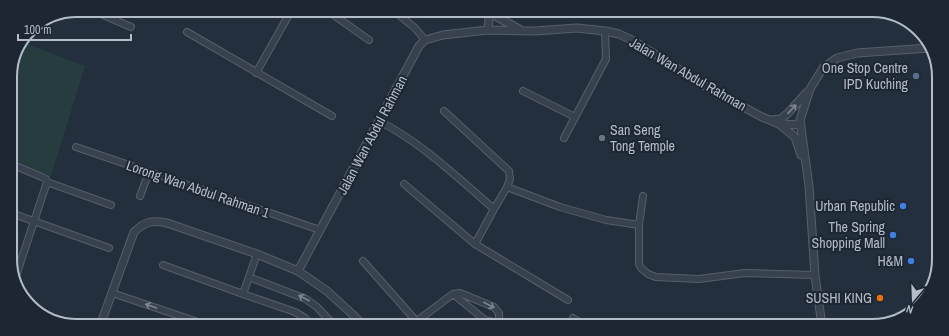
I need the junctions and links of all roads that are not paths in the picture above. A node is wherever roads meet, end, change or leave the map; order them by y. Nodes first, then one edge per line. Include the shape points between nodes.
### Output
1 (108, 17) edge
2 (288, 17) edge
3 (336, 17) edge
4 (401, 17) edge
5 (489, 17) edge
6 (497, 17) edge
7 (131, 27) dead end
8 (491, 30) junction
9 (522, 30) junction
10 (605, 31) junction
11 (187, 32) dead end
12 (369, 40) dead end
13 (426, 40) junction
14 (924, 48) edge
15 (256, 73) junction
16 (810, 89) junction
17 (523, 91) dead end
18 (444, 111) dead end
19 (332, 116) dead end
20 (575, 117) junction
21 (379, 120) junction
22 (769, 120) junction
23 (778, 124) junction
24 (801, 125) junction
25 (564, 138) dead end
26 (76, 147) dead end
27 (806, 164) junction
28 (17, 167) edge
29 (149, 172) junction
30 (47, 182) junction
31 (404, 184) dead end
32 (507, 187) junction
33 (140, 196) dead end
34 (643, 196) dead end
35 (111, 205) dead end
36 (494, 208) junction
37 (17, 215) edge
38 (33, 222) junction
39 (640, 225) junction
40 (320, 230) junction
41 (475, 244) junction
42 (109, 248) dead end
43 (257, 254) junction
44 (363, 261) dead end
45 (163, 265) dead end
46 (18, 270) edge
47 (298, 271) junction
48 (815, 275) junction
49 (249, 277) junction
50 (112, 293) junction
51 (243, 294) junction
52 (453, 294) junction
53 (568, 300) dead end
54 (102, 319) edge
55 (189, 319) edge
56 (306, 319) edge
57 (328, 319) edge
58 (357, 319) edge
59 (413, 319) edge
60 (421, 319) edge
61 (484, 319) edge
62 (499, 319) edge
63 (821, 319) edge

1 - 7 street
2 - 15 street
3 - 12 street
4 - 13 street
5 - 8 street
6 - 9 street
8 - 9 street, Jalan Wan Abdul Rahman
8 - 13 street, Jalan Wan Abdul Rahman via 455,33
9 - 10 street, Jalan Wan Abdul Rahman via 577,28
10 - 20 street via 606,59
10 - 22 street, Jalan Wan Abdul Rahman via 634,41 705,86
11 - 15 street
13 - 21 street, Jalan Wan Abdul Rahman via 419,46
14 - 16 street via 857,53 837,58 823,68
15 - 19 street
22 -> 16 street via 780,119 788,113
16 - 24 street via 802,110
17 - 20 street
18 - 32 street via 509,171
20 - 25 street
21 - 36 street via 421,146
21 - 40 street, Jalan Wan Abdul Rahman
22 - 23 street, Jalan Wan Abdul Rahman
23 - 24 street, Jalan Wan Abdul Rahman
23 - 27 street via 795,137
24 - 27 street
26 - 29 street, Lorong Wan Abdul Rahman 1
27 - 48 street
28 - 30 street via 46,179
29 - 33 street
29 - 40 street, Lorong Wan Abdul Rahman 1
30 - 35 street
30 - 38 street
31 - 41 street
32 - 36 street
32 - 39 street via 560,207 606,220
34 - 39 street
36 - 41 street
37 - 38 street
38 - 42 street
38 - 46 street
39 - 48 street via 639,264 656,278 699,279 745,273
40 - 47 street, Jalan Wan Abdul Rahman
41 - 53 street
43 - 47 street
43 - 49 street
43 - 50 street via 167,223 148,222 134,232
44 - 59 street
45 - 51 street
47 - 58 street via 327,291
48 - 63 street
49 - 51 street
57 -> 49 street via 306,299
50 - 54 street
55 -> 50 street
51 - 56 street via 295,312
52 - 60 street
61 -> 52 street
52 -> 62 street via 460,292 494,307 499,313

